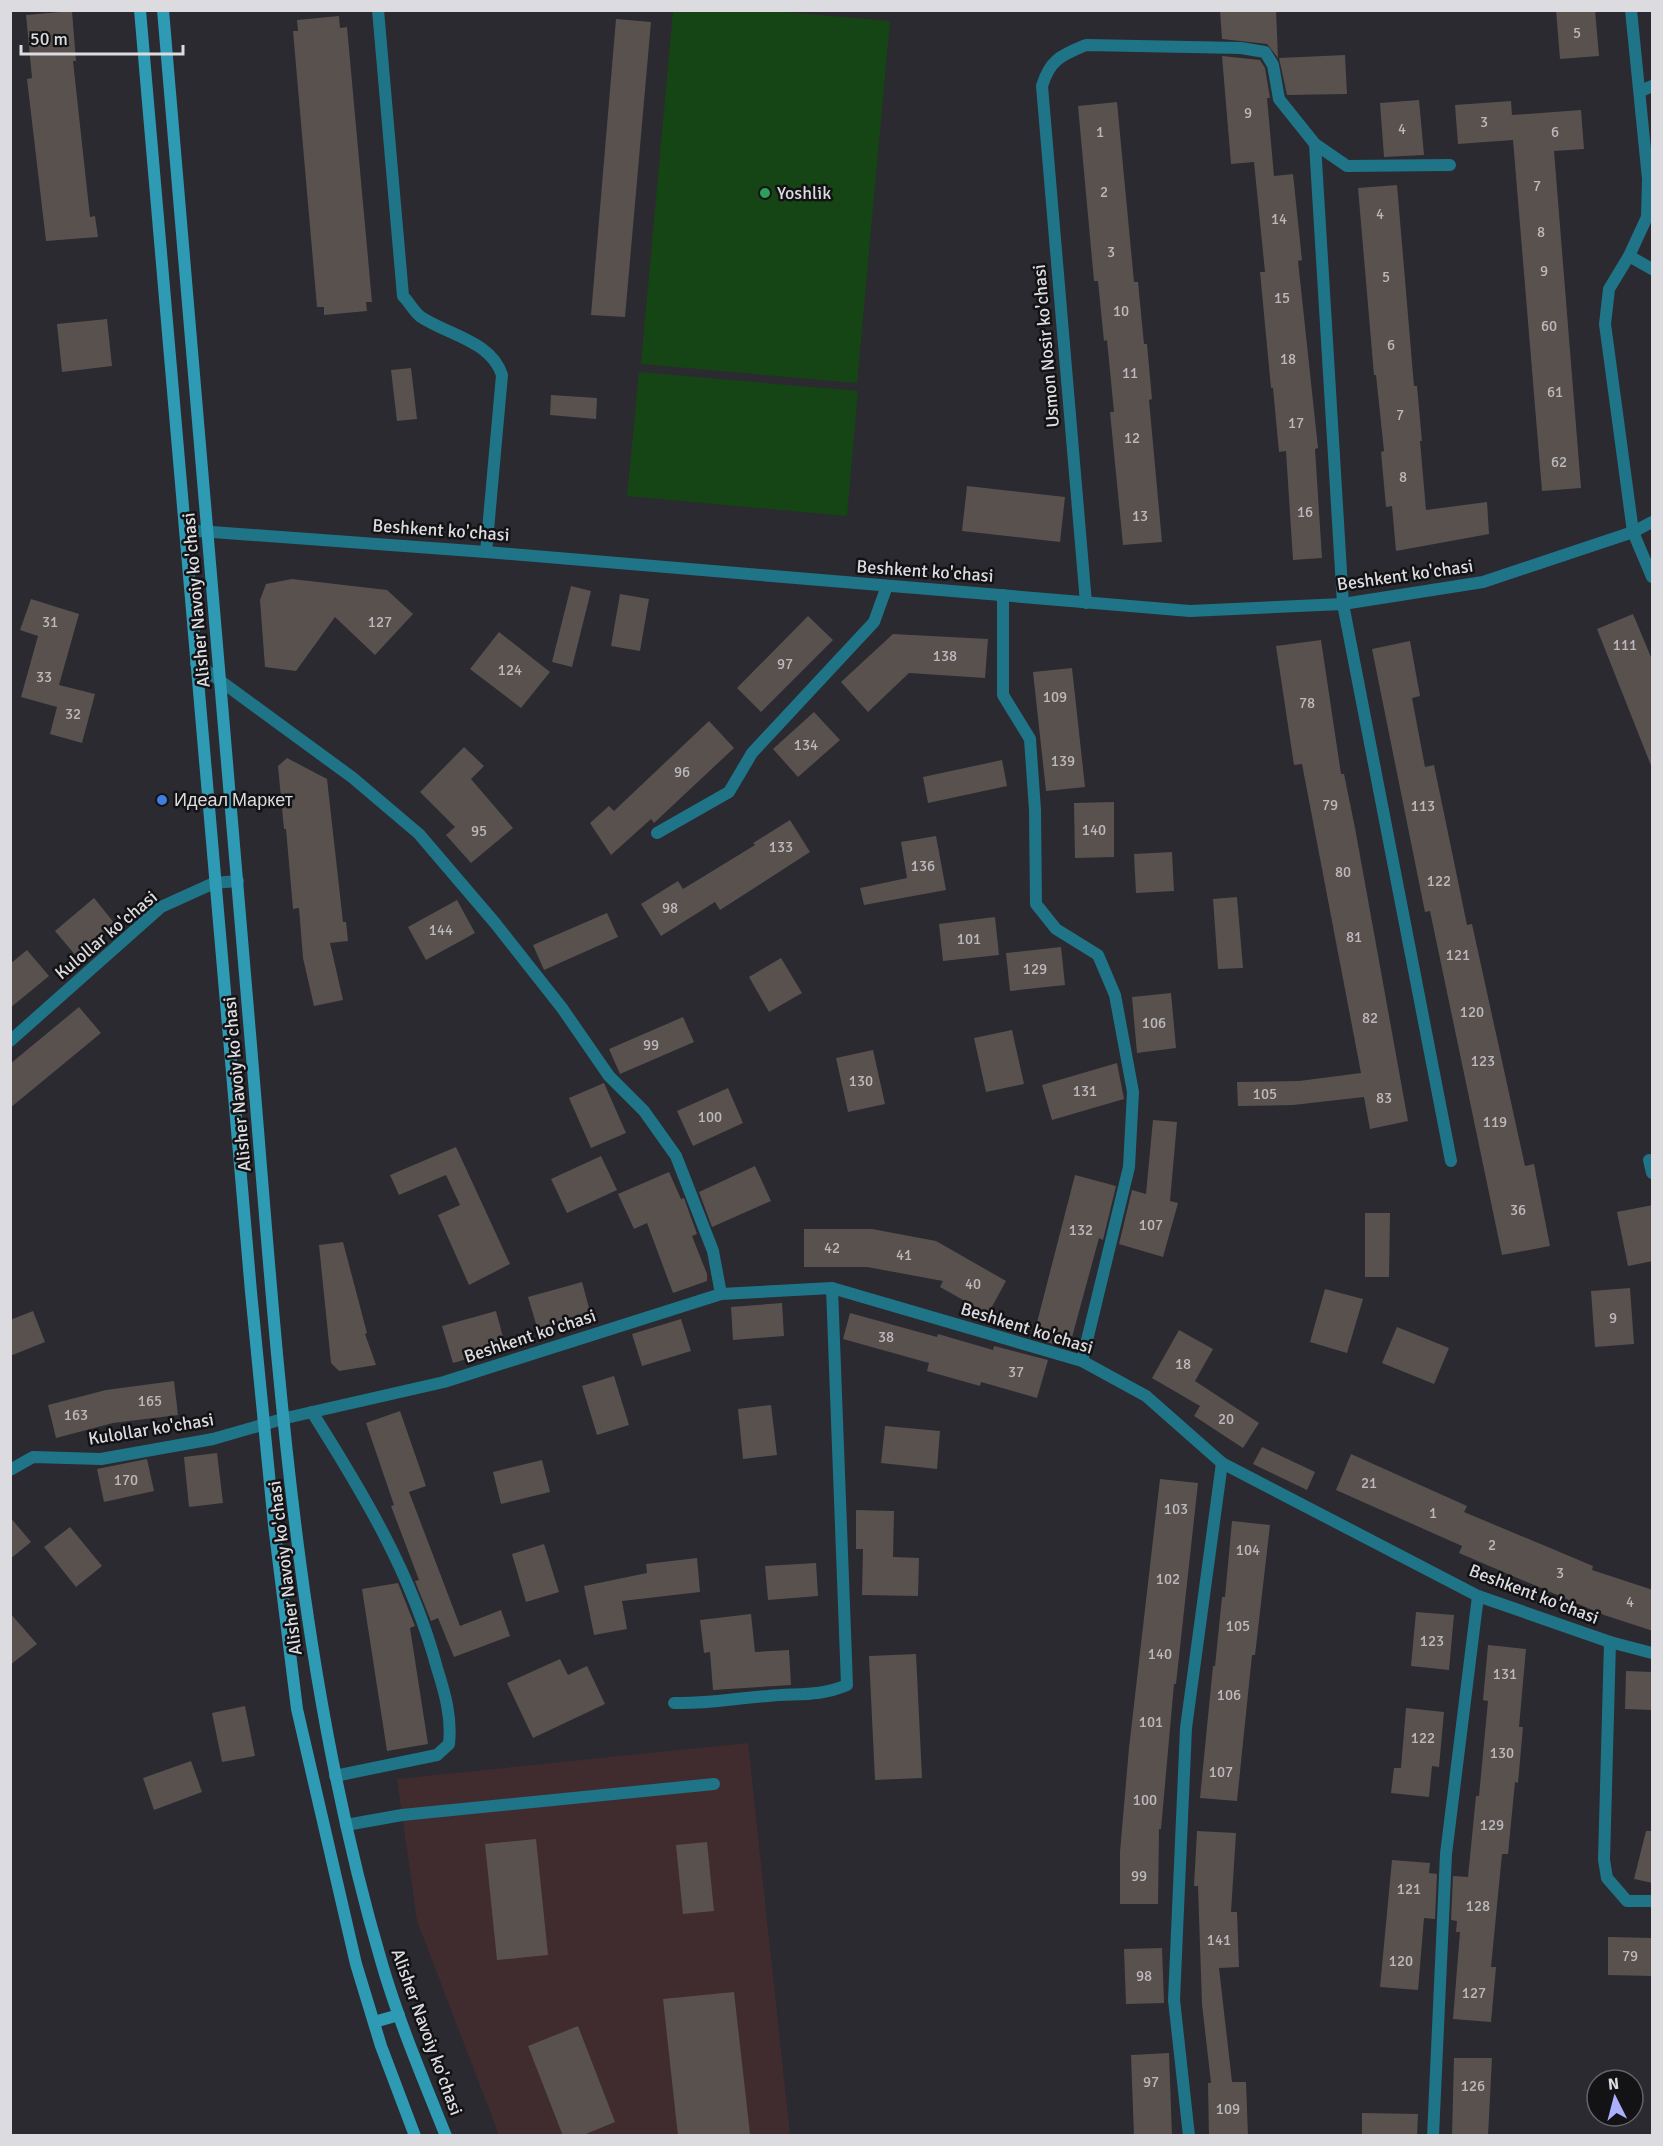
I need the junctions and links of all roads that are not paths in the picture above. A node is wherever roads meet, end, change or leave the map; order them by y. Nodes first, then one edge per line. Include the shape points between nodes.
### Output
1 (140, 10) edge
2 (163, 10) edge
3 (378, 10) edge
4 (1631, 10) edge
5 (1653, 86) edge
6 (1641, 91) junction
7 (1316, 144) junction
8 (1450, 165) dead end
9 (1650, 197) edge
10 (1629, 256) junction
11 (1653, 269) edge
12 (1653, 522) edge
13 (185, 530) junction
14 (207, 530) junction
15 (1633, 532) junction
16 (486, 552) junction
17 (1653, 577) edge
18 (887, 586) junction
19 (1003, 595) junction
20 (1086, 603) junction
21 (1343, 604) junction
22 (196, 663) junction
23 (221, 680) junction
24 (657, 833) dead end
25 (237, 881) junction
26 (214, 883) junction
27 (10, 1041) edge
28 (1649, 1160) dead end
29 (1451, 1161) dead end
30 (1653, 1173) edge
31 (832, 1288) junction
32 (721, 1294) junction
33 (1082, 1361) junction
34 (312, 1412) junction
35 (286, 1418) junction
36 (264, 1424) junction
37 (1222, 1463) junction
38 (10, 1470) edge
39 (1478, 1596) junction
40 (1610, 1642) junction
41 (1653, 1653) edge
42 (674, 1703) dead end
43 (335, 1776) junction
44 (714, 1784) dead end
45 (346, 1825) junction
46 (1653, 1901) edge
47 (399, 2014) junction
48 (374, 2022) junction
49 (415, 2136) edge
50 (446, 2136) edge
51 (1189, 2136) edge
52 (1433, 2136) edge

1 - 13 main road, Alisher Navoiy ko'chasi
2 - 14 main road, Alisher Navoiy ko'chasi
3 - 16 street via 404,296 419,316 484,349 499,364 502,375
4 - 6 street
5 - 6 street
6 - 9 street
7 - 8 street via 1347,166
7 - 20 street, Usmon Nosir ko'chasi via 1279,99 1273,65 1265,52 1240,48 1086,45 1064,54 1047,69 1042,86
7 - 21 street
9 - 10 street via 1647,217
10 - 11 street
10 - 15 street via 1609,289 1605,324
12 - 15 street, Beshkent ko'chasi
13 - 14 street, Beshkent ko'chasi
13 - 22 main road, Alisher Navoiy ko'chasi
14 - 16 street, Beshkent ko'chasi
14 - 23 main road, Alisher Navoiy ko'chasi
15 - 17 street
15 - 21 street, Beshkent ko'chasi via 1483,582
16 - 18 street, Beshkent ko'chasi
18 - 19 street, Beshkent ko'chasi
18 - 24 street via 874,622 752,753 729,792
19 - 20 street, Beshkent ko'chasi
19 - 33 street via 1003,695 1030,739 1036,904 1056,929 1098,955 1115,995 1133,1092 1129,1167
20 - 21 street, Beshkent ko'chasi via 1190,610
21 - 29 street
22 - 23 street
22 - 26 main road, Alisher Navoiy ko'chasi
23 - 25 main road, Alisher Navoiy ko'chasi
23 - 32 street via 353,778 420,834 495,923 609,1076 644,1111 676,1156 713,1251
25 - 26 street, Kulollar ko'chasi
25 - 35 main road, Alisher Navoiy ko'chasi
26 - 27 street, Kulollar ko'chasi via 161,907
26 - 36 main road, Alisher Navoiy ko'chasi
28 - 30 street
31 - 32 street, Beshkent ko'chasi
31 - 33 street, Beshkent ko'chasi
31 - 42 street via 847,1685 827,1694 709,1704
32 - 34 street, Beshkent ko'chasi via 444,1382
33 - 37 street, Beshkent ko'chasi via 1146,1396
34 - 35 street, Kulollar ko'chasi
34 - 43 street via 362,1491 400,1564 430,1641 451,1731 449,1744 437,1755
35 - 36 street, Kulollar ko'chasi
35 - 43 main road, Alisher Navoiy ko'chasi via 299,1551 320,1702
36 - 38 street, Kulollar ko'chasi via 213,1439 101,1459 33,1457
36 - 48 main road, Alisher Navoiy ko'chasi via 297,1709 339,1896
37 - 39 street, Beshkent ko'chasi
37 - 51 street via 1185,1740 1174,2000
39 - 40 street, Beshkent ko'chasi
39 - 52 street via 1446,1854
40 - 41 street, Beshkent ko'chasi
40 - 46 street via 1604,1860 1607,1878 1627,1901
43 - 45 main road, Alisher Navoiy ko'chasi
44 - 45 street via 402,1815
45 - 47 main road, Alisher Navoiy ko'chasi via 382,1966
47 - 48 main road
47 - 50 main road, Alisher Navoiy ko'chasi
48 - 49 main road, Alisher Navoiy ko'chasi

